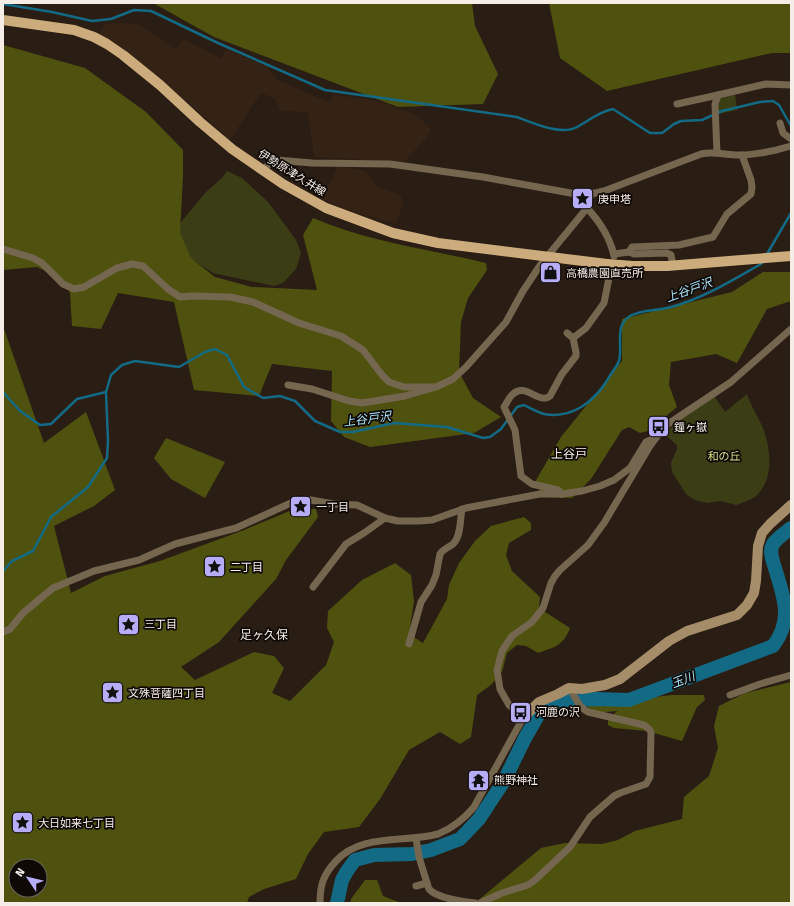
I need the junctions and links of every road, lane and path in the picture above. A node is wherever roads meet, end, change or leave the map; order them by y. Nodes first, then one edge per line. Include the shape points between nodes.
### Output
1 (3, 20) edge
2 (791, 85) edge
3 (718, 95) junction
4 (677, 104) dead end
5 (780, 123) dead end
6 (791, 139) edge
7 (791, 146) edge
8 (717, 153) junction
9 (742, 155) junction
10 (263, 170) junction
11 (591, 194) junction
12 (587, 208) junction
13 (3, 249) edge
14 (629, 252) junction
15 (788, 256) edge
16 (547, 258) junction
17 (673, 266) junction
18 (608, 269) junction
19 (791, 329) edge
20 (288, 385) dead end
21 (436, 387) junction
22 (657, 436) junction
23 (562, 494) junction
24 (791, 505) edge
25 (462, 509) junction
26 (385, 518) junction
27 (313, 587) dead end
28 (3, 632) edge
29 (409, 644) dead end
30 (791, 675) edge
31 (572, 691) junction
32 (730, 695) dead end
33 (523, 718) junction
34 (416, 838) junction
35 (427, 883) junction
36 (416, 886) dead end
37 (320, 903) edge
38 (475, 903) edge
39 (480, 903) edge

1 - 10 main road, 伊勢原津久井線 via 74,30 107,44 160,85 232,149
2 - 3 street via 766,84
3 - 4 street
3 - 8 street via 715,104
5 - 6 street via 783,133
7 - 9 street via 765,153
8 - 9 street
8 - 11 street via 701,154
9 - 14 street via 751,180 750,194 727,214 713,237 679,245 632,247
10 - 11 street via 277,160 390,164 576,194
10 - 16 main road, 伊勢原津久井線 via 326,208 393,233 438,243
11 - 12 street
12 - 14 street via 606,232 614,255
12 - 16 street
13 - 21 street via 42,263 63,284 74,289 84,287 117,268 132,264 143,266 180,297 230,297 253,302 299,323 341,336 363,350 389,382 404,387
14 - 17 street via 667,253 671,255
15 - 17 main road, 伊勢原津久井線
16 - 18 main road, 伊勢原津久井線
16 - 21 street via 500,329 458,375
17 - 18 main road, 伊勢原津久井線, bridge
18 - 23 street via 604,303 586,328 570,336 576,356 550,396 543,399 530,392 517,392 512,394 504,407 514,430 520,476 532,484 558,490
19 - 22 street via 731,382 673,420
20 - 21 street via 312,389 349,402 362,403 405,396
22 - 23 street via 646,442 630,468 614,480 582,492
22 - 33 street via 588,545 555,576 543,608 532,622 512,636 502,651 497,670 500,689 509,705
23 - 25 street via 540,494
24 - 31 street via 762,534 758,546 754,593 737,615 690,629 669,641 620,679
25 - 26 street via 432,520 398,521
25 - 29 street via 458,537 454,543 441,551 436,575 421,602
26 - 27 street via 346,544
26 - 28 street via 357,505 311,500 293,502 236,528 175,544 139,560 94,571 53,588 23,613 10,629
30 - 32 street
31 - 33 street via 539,702
31 - 39 street via 580,707 588,712 644,725 650,730 650,777 642,786 620,793 602,807 586,822 570,847 535,880
33 - 34 street via 466,817 438,834
34 - 35 street
34 - 37 street via 364,844 348,850 325,875 320,886
35 - 36 street
35 - 38 street via 430,890 439,895

